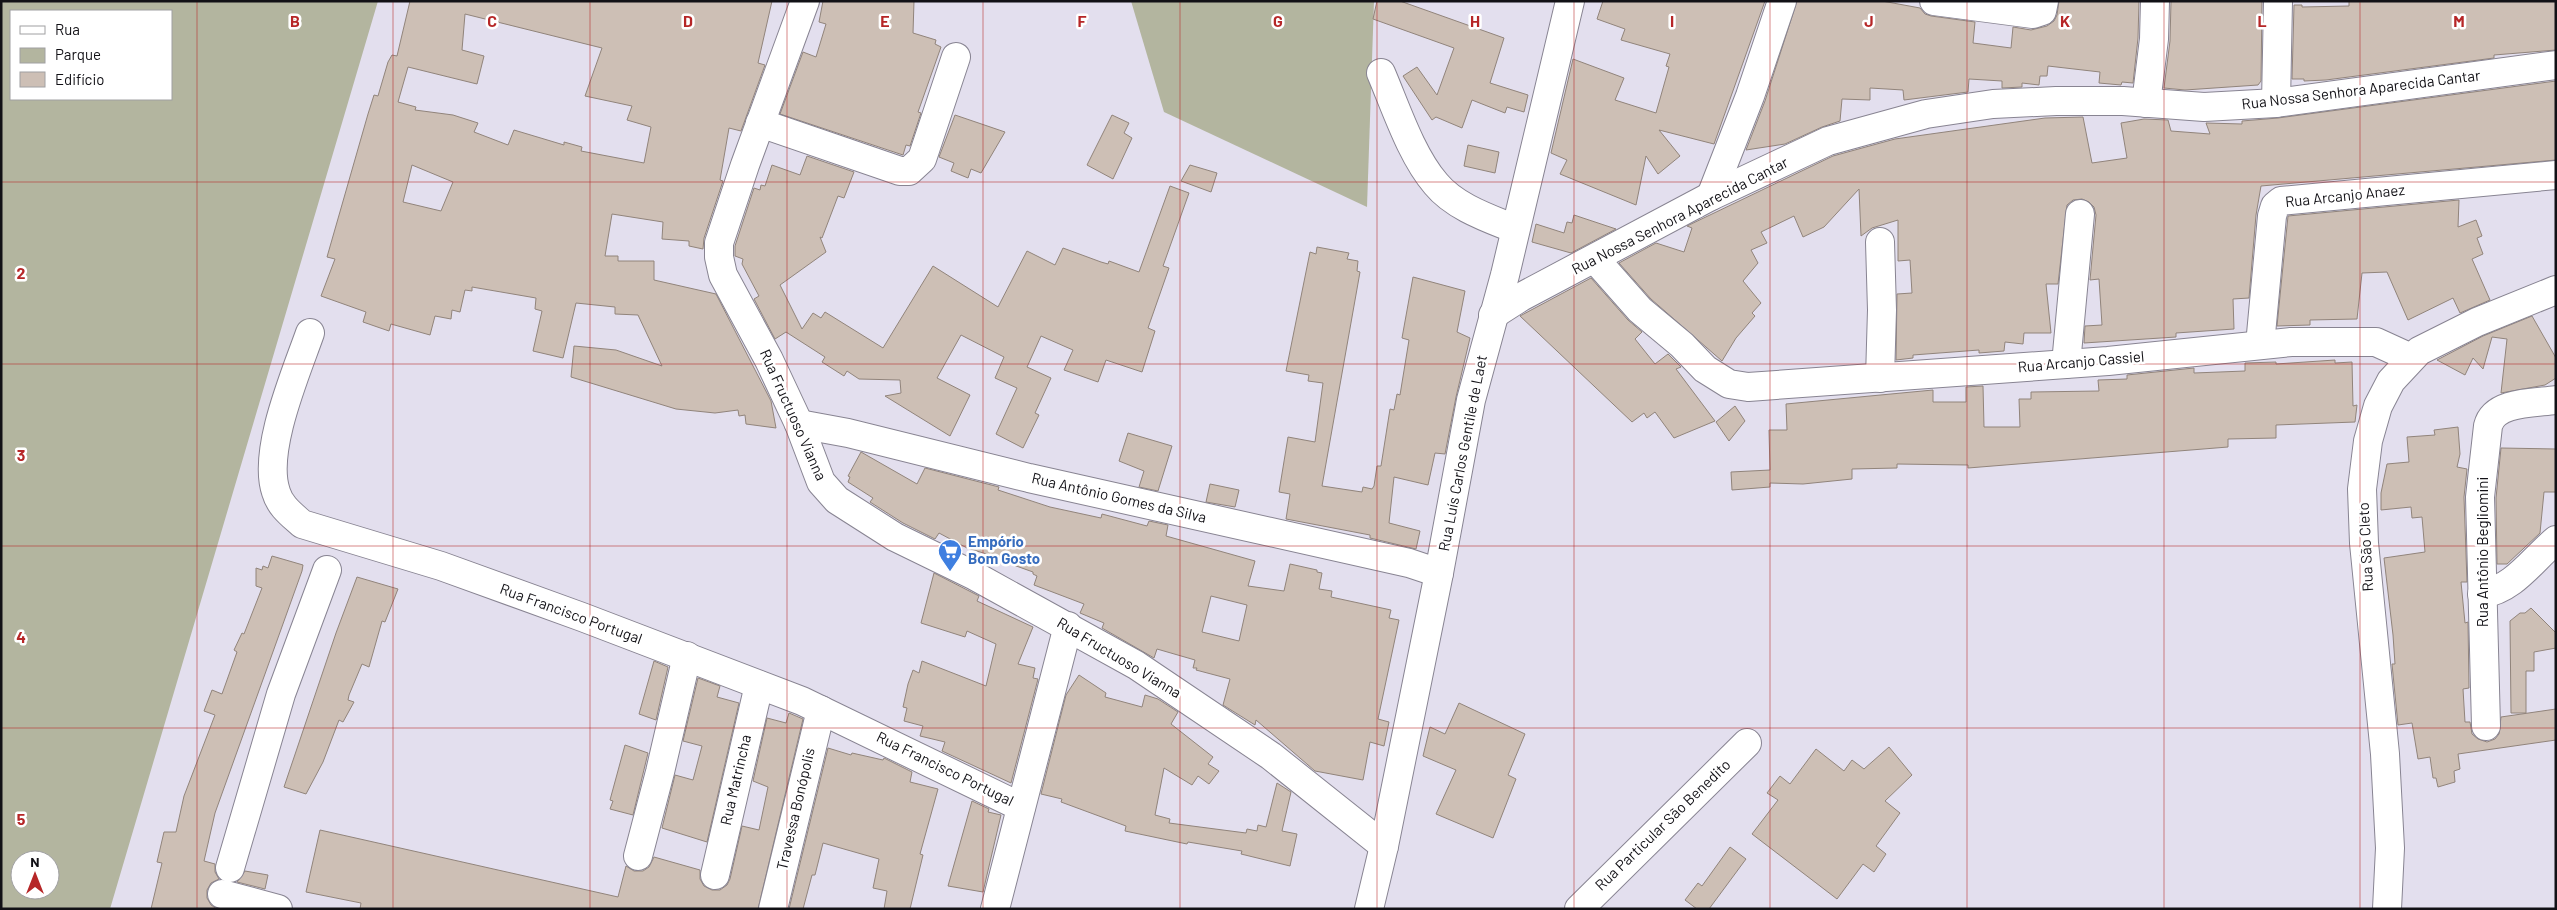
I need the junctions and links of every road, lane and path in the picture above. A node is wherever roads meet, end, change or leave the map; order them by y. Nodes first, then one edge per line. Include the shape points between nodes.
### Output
1 (805, 1) edge
2 (1570, 1) edge
3 (1782, 1) edge
4 (1934, 1) edge
5 (2044, 1) edge
6 (2155, 1) edge
7 (2278, 1) edge
8 (956, 57) dead end
9 (2556, 65) edge
10 (1381, 73) dead end
11 (2146, 103) junction
12 (2276, 103) junction
13 (760, 123) junction
14 (2556, 175) edge
15 (1711, 196) junction
16 (2080, 214) dead end
17 (1515, 229) junction
18 (1880, 242) dead end
19 (1595, 259) junction
20 (2556, 290) edge
21 (1494, 315) junction
22 (310, 333) dead end
23 (2260, 345) junction
24 (2411, 358) junction
25 (2066, 364) junction
26 (1880, 378) junction
27 (2556, 400) edge
28 (799, 424) junction
29 (2556, 540) edge
30 (327, 570) dead end
31 (1439, 573) junction
32 (2482, 594) junction
33 (1068, 626) junction
34 (687, 656) junction
35 (759, 685) junction
36 (821, 710) junction
37 (2486, 726) dead end
38 (1747, 743) dead end
39 (1021, 807) junction
40 (1384, 846) junction
41 (638, 856) dead end
42 (716, 875) dead end
43 (224, 889) edge
44 (278, 909) edge
45 (773, 909) edge
46 (995, 909) edge
47 (1370, 909) edge
48 (1579, 909) edge
49 (2387, 909) edge

1 - 13 street, Rua Fructuoso Vianna
2 - 17 street, Rua Luís Carlos Gentile de Laet
3 - 15 street
4 - 5 street via 2033,14 2042,11
6 - 11 street
7 - 12 street
8 - 13 street via 922,158 909,171 900,171
9 - 12 street, Rua Nossa Senhora Aparecida Cantar
10 - 17 street via 1404,128 1436,184 1476,213
11 - 12 street, Rua Nossa Senhora Aparecida Cantar via 2204,107
11 - 15 street, Rua Nossa Senhora Aparecida Cantar via 2087,100 2025,102 1926,114 1828,141
13 - 28 street, Rua Fructuoso Vianna via 720,244 720,258 723,275
14 - 23 street, Rua Arcanjo Anaez via 2281,201 2275,206 2272,216
15 - 19 street, Rua Nossa Senhora Aparecida Cantar
16 - 25 street
17 - 21 street, Rua Luís Carlos Gentile de Laet
18 - 26 street
19 - 21 street, Rua Nossa Senhora Aparecida Cantar via 1521,297
19 - 26 street, Rua Arcanjo Cassiel via 1640,310 1705,369 1729,384 1748,387
20 - 24 street, Rua São Cleto via 2428,345
21 - 31 street, Rua Luís Carlos Gentile de Laet via 1471,400
22 - 34 street, Rua Francisco Portugal via 277,434 275,491 290,514 302,524 441,566
23 - 24 street, Rua Arcanjo Cassiel via 2376,342
23 - 25 street, Rua Arcanjo Cassiel
24 - 49 street, Rua São Cleto via 2391,381 2378,406 2368,441 2362,489 2368,590 2385,754 2389,825
25 - 26 street, Rua Arcanjo Cassiel
27 - 32 street, Rua Antônio Begliomini via 2502,409 2489,420 2480,497
28 - 31 street, Rua Antônio Gomes da Silva via 1399,561
28 - 33 street, Rua Fructuoso Vianna via 821,482 837,500 896,537
29 - 32 street via 2511,584
30 - 43 street via 282,694
31 - 40 street, Rua Luís Carlos Gentile de Laet
32 - 37 street, Rua Antônio Begliomini
33 - 39 street
33 - 40 street, Rua Fructuoso Vianna via 1136,665 1223,722
34 - 35 street, Rua Francisco Portugal
34 - 41 street
35 - 36 street, Rua Francisco Portugal
35 - 42 street, Rua Matrincha
36 - 39 street, Rua Francisco Portugal
36 - 45 street, Travessa Bonópolis
38 - 48 street, Rua Particular São Benedito
39 - 46 street
40 - 47 street, Rua Luís Carlos Gentile de Laet
43 - 44 street

